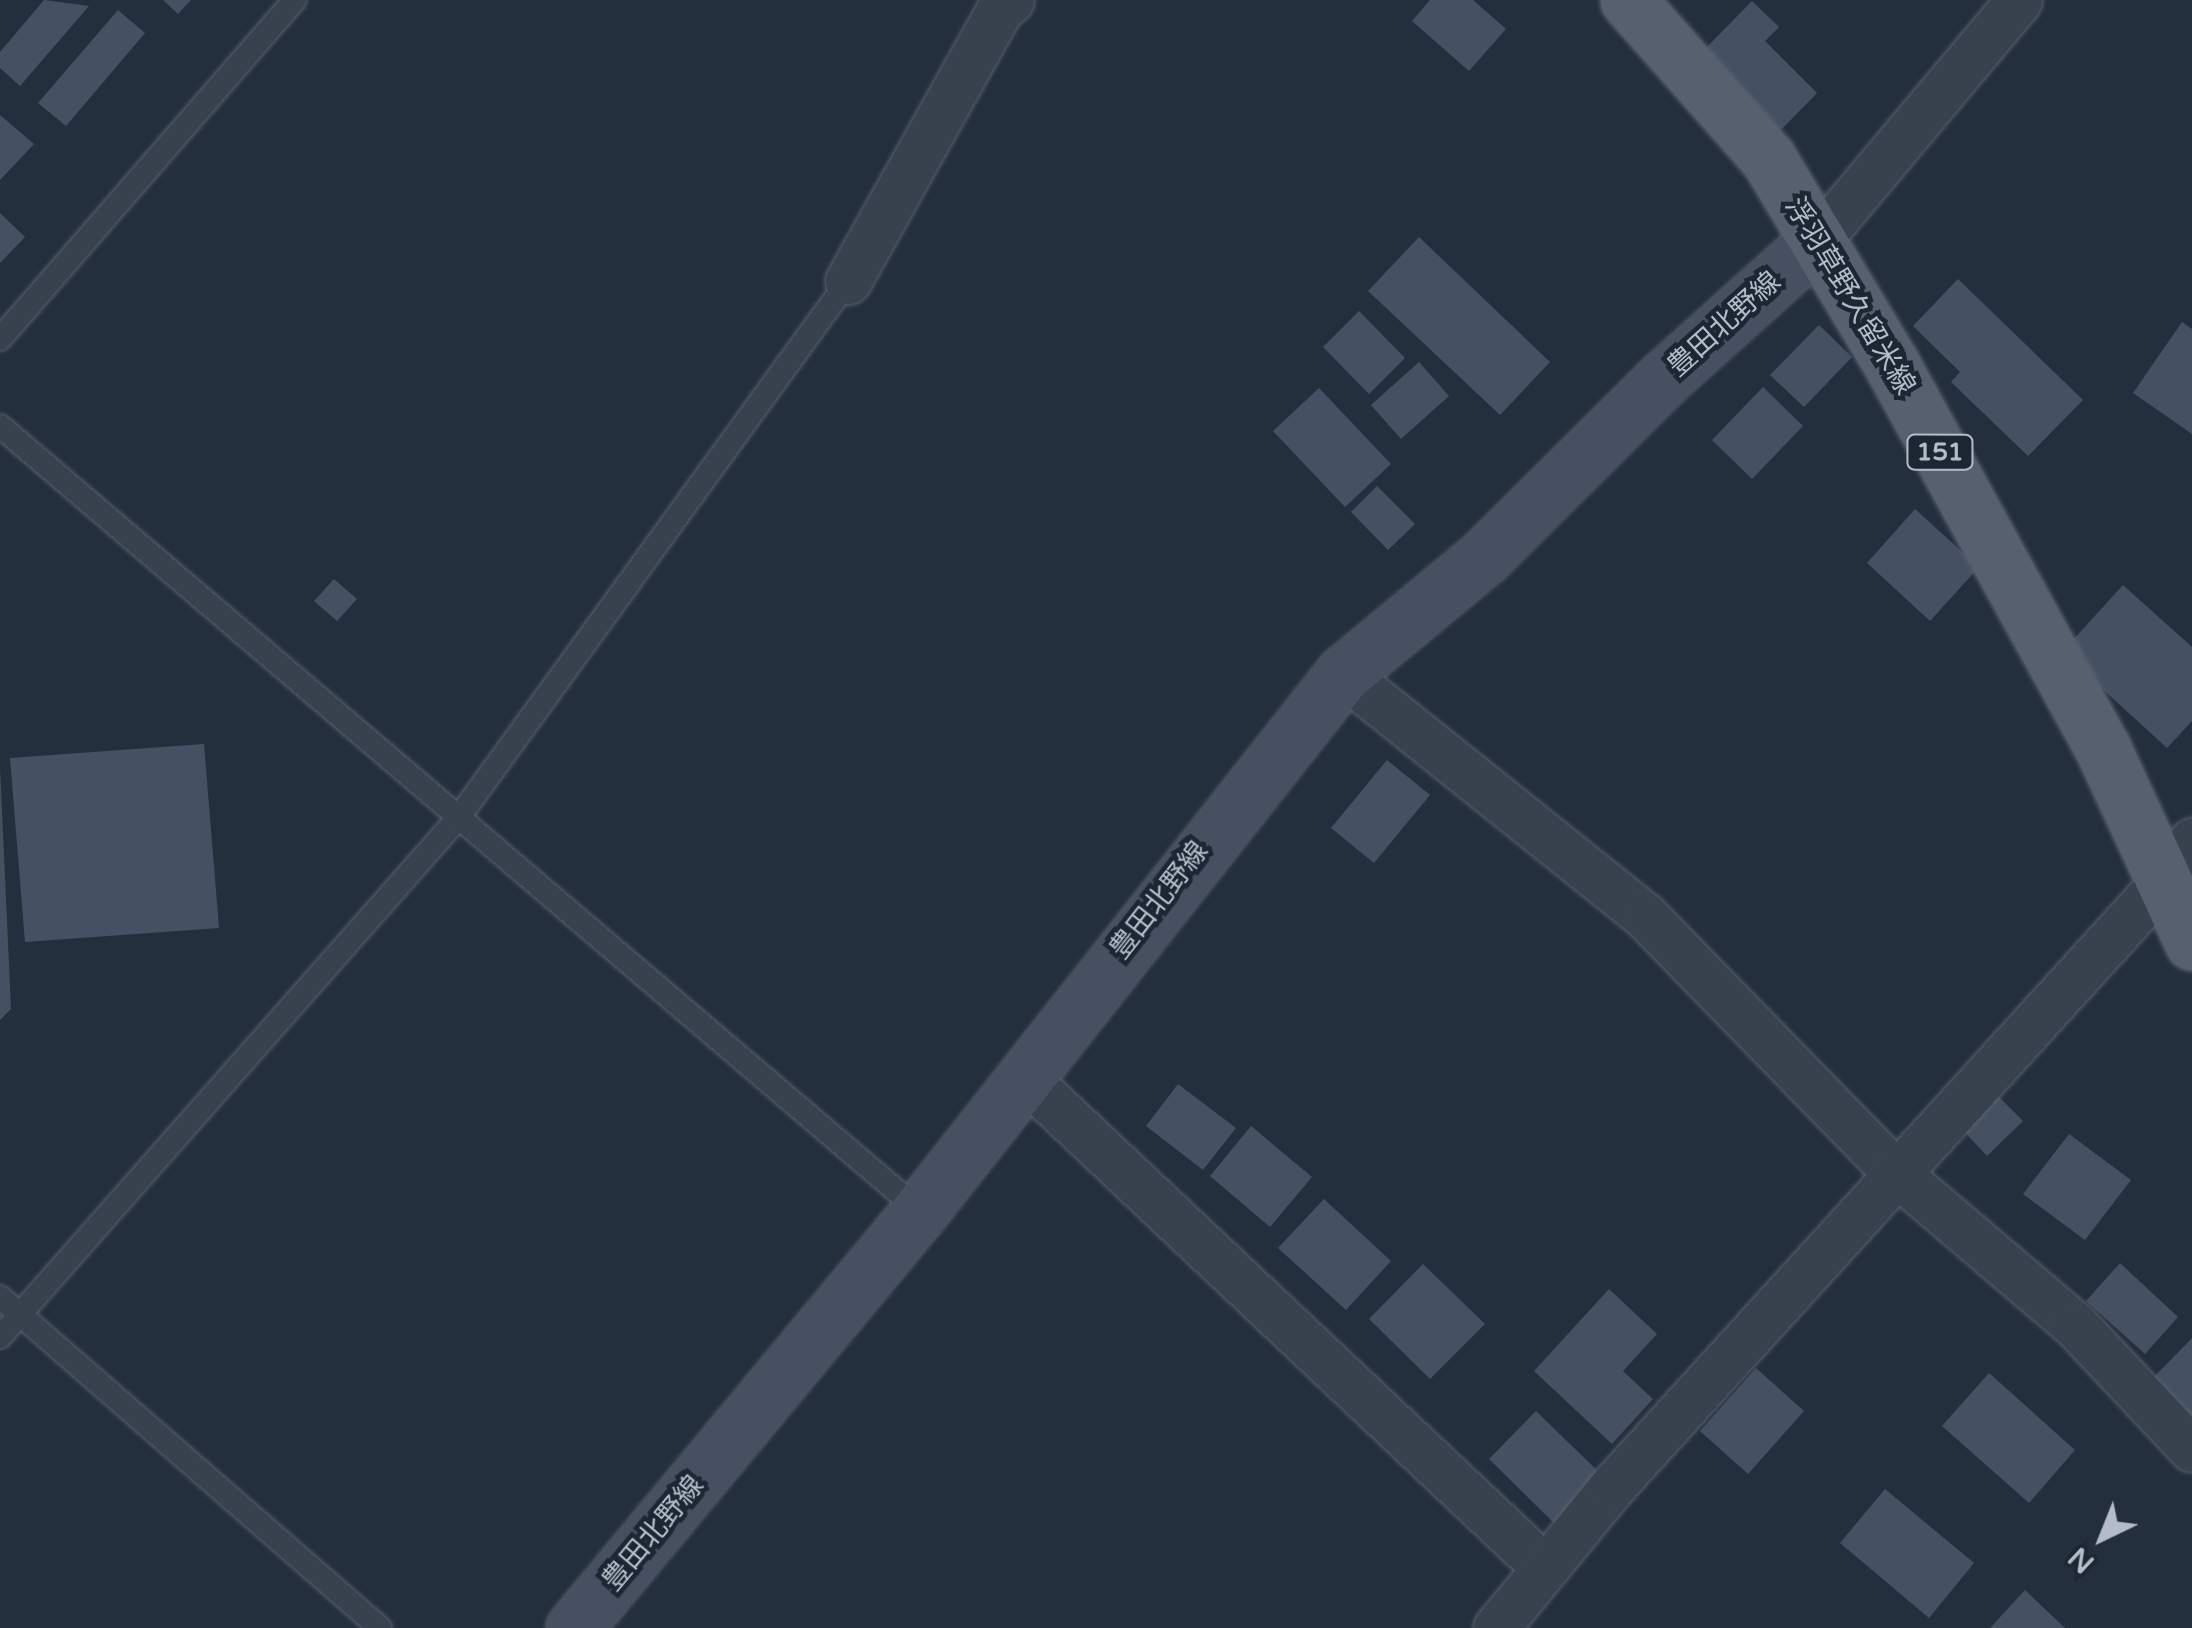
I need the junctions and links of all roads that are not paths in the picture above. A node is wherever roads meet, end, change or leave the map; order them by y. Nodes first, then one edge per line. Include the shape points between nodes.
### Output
1 (295, 0) edge
2 (1011, 0) edge
3 (1628, 0) edge
4 (2019, 0) edge
5 (1817, 241) junction
6 (848, 282) joint
7 (0, 338) edge
8 (0, 426) edge
9 (1342, 674) junction
10 (458, 817) junction
11 (2177, 862) edge
12 (2192, 942) edge
13 (1024, 1077) junction
14 (1894, 1171) junction
15 (920, 1211) junction
16 (0, 1297) edge
17 (19, 1313) junction
18 (0, 1337) edge
19 (2192, 1450) edge
20 (1545, 1568) junction
21 (380, 1628) edge
22 (574, 1628) edge
23 (1496, 1628) edge

1 - 7 lane
2 - 6 street via 1000,9
3 - 5 main road, 浮羽草野久留米線 / 151 via 1768,158
4 - 5 street
5 - 9 main road, 豊田北野線 via 1662,380 1484,557
5 - 11 main road, 浮羽草野久留米線 / 151 via 2103,749
6 - 10 lane
8 - 10 lane
9 - 13 main road, 豊田北野線
9 - 14 street via 1645,916
10 - 15 lane
10 - 17 lane
11 - 12 main road, 浮羽草野久留米線 / 151
11 - 14 street
13 - 15 main road, 豊田北野線
13 - 20 street
14 - 19 street via 2075,1325
14 - 20 street
15 - 22 main road, 豊田北野線
16 - 17 lane
17 - 18 lane
17 - 21 lane
20 - 23 street

